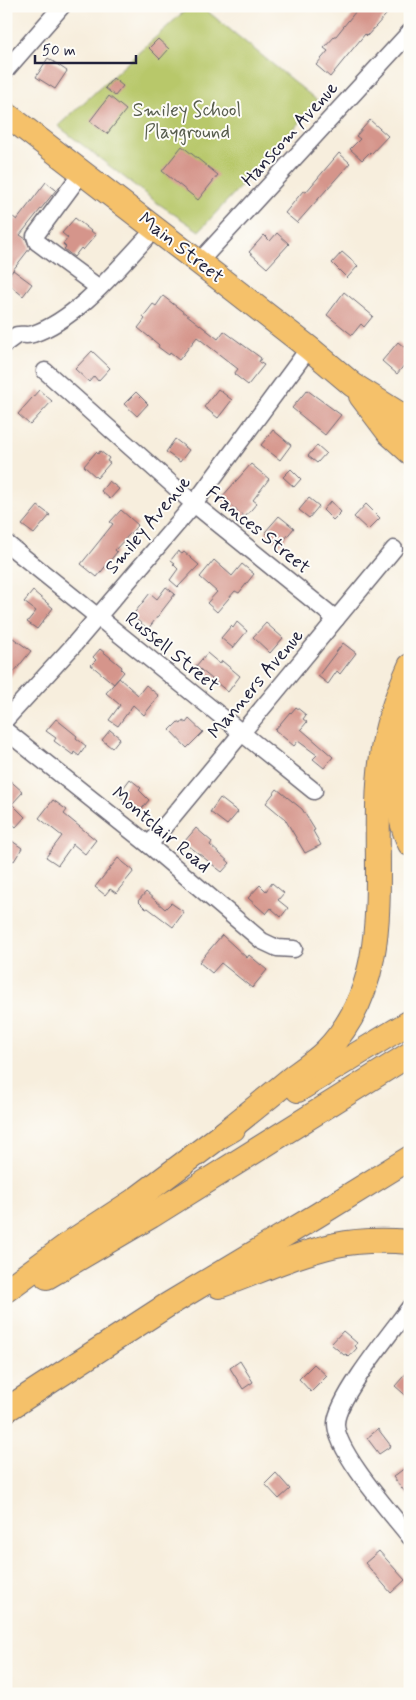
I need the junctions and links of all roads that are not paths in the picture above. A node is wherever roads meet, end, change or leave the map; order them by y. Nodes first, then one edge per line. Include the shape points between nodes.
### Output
1 (62, 6) edge
2 (407, 40) edge
3 (6, 70) edge
4 (6, 114) edge
5 (83, 172) junction
6 (156, 228) junction
7 (199, 262) junction
8 (99, 288) junction
9 (6, 343) edge
10 (309, 348) junction
11 (45, 371) dead end
12 (400, 428) edge
13 (410, 452) edge
14 (410, 462) edge
15 (194, 504) junction
16 (6, 543) edge
17 (394, 549) dead end
18 (97, 618) junction
19 (336, 620) junction
20 (410, 666) edge
21 (6, 718) edge
22 (410, 721) edge
23 (6, 731) edge
24 (241, 733) junction
25 (314, 791) dead end
26 (410, 844) edge
27 (149, 845) junction
28 (294, 949) dead end
29 (410, 1022) edge
30 (410, 1054) edge
31 (219, 1137) junction
32 (410, 1158) edge
33 (410, 1242) edge
34 (6, 1290) edge
35 (6, 1300) edge
36 (166, 1306) junction
37 (410, 1307) edge
38 (6, 1410) edge
39 (410, 1537) edge

1 - 3 street
2 - 7 street, Hanscom Avenue
4 - 5 highway, Main Street
5 - 6 highway, Main Street
5 - 8 street via 35,236 37,242
6 - 7 highway, Main Street
6 - 8 street
7 - 10 highway, Main Street
8 - 9 street via 61,321 30,335 17,335
10 - 12 highway, Main Street
10 - 15 street, Smiley Avenue
11 - 15 street, Frances Street
12 - 13 highway, Main Street
12 - 14 highway
15 - 18 street, Smiley Avenue
15 - 19 street, Frances Street
16 - 18 street, Russell Street
17 - 19 street, Manners Avenue
18 - 21 street, Smiley Avenue
18 - 24 street, Russell Street
19 - 24 street, Manners Avenue
20 - 31 highway via 392,710 381,758 377,927 361,997 326,1051
22 - 26 highway via 400,764 398,799
23 - 27 street, Montclair Road
24 - 25 street, Russell Street
24 - 27 street, Manners Avenue
27 - 28 street, Montclair Road via 262,941 277,948
29 - 31 highway
30 - 35 highway via 151,1216
31 - 34 highway
32 - 36 highway
33 - 36 highway via 378,1240 337,1245 291,1258
36 - 38 highway
37 - 39 street via 346,1395 338,1413 336,1430 352,1462

